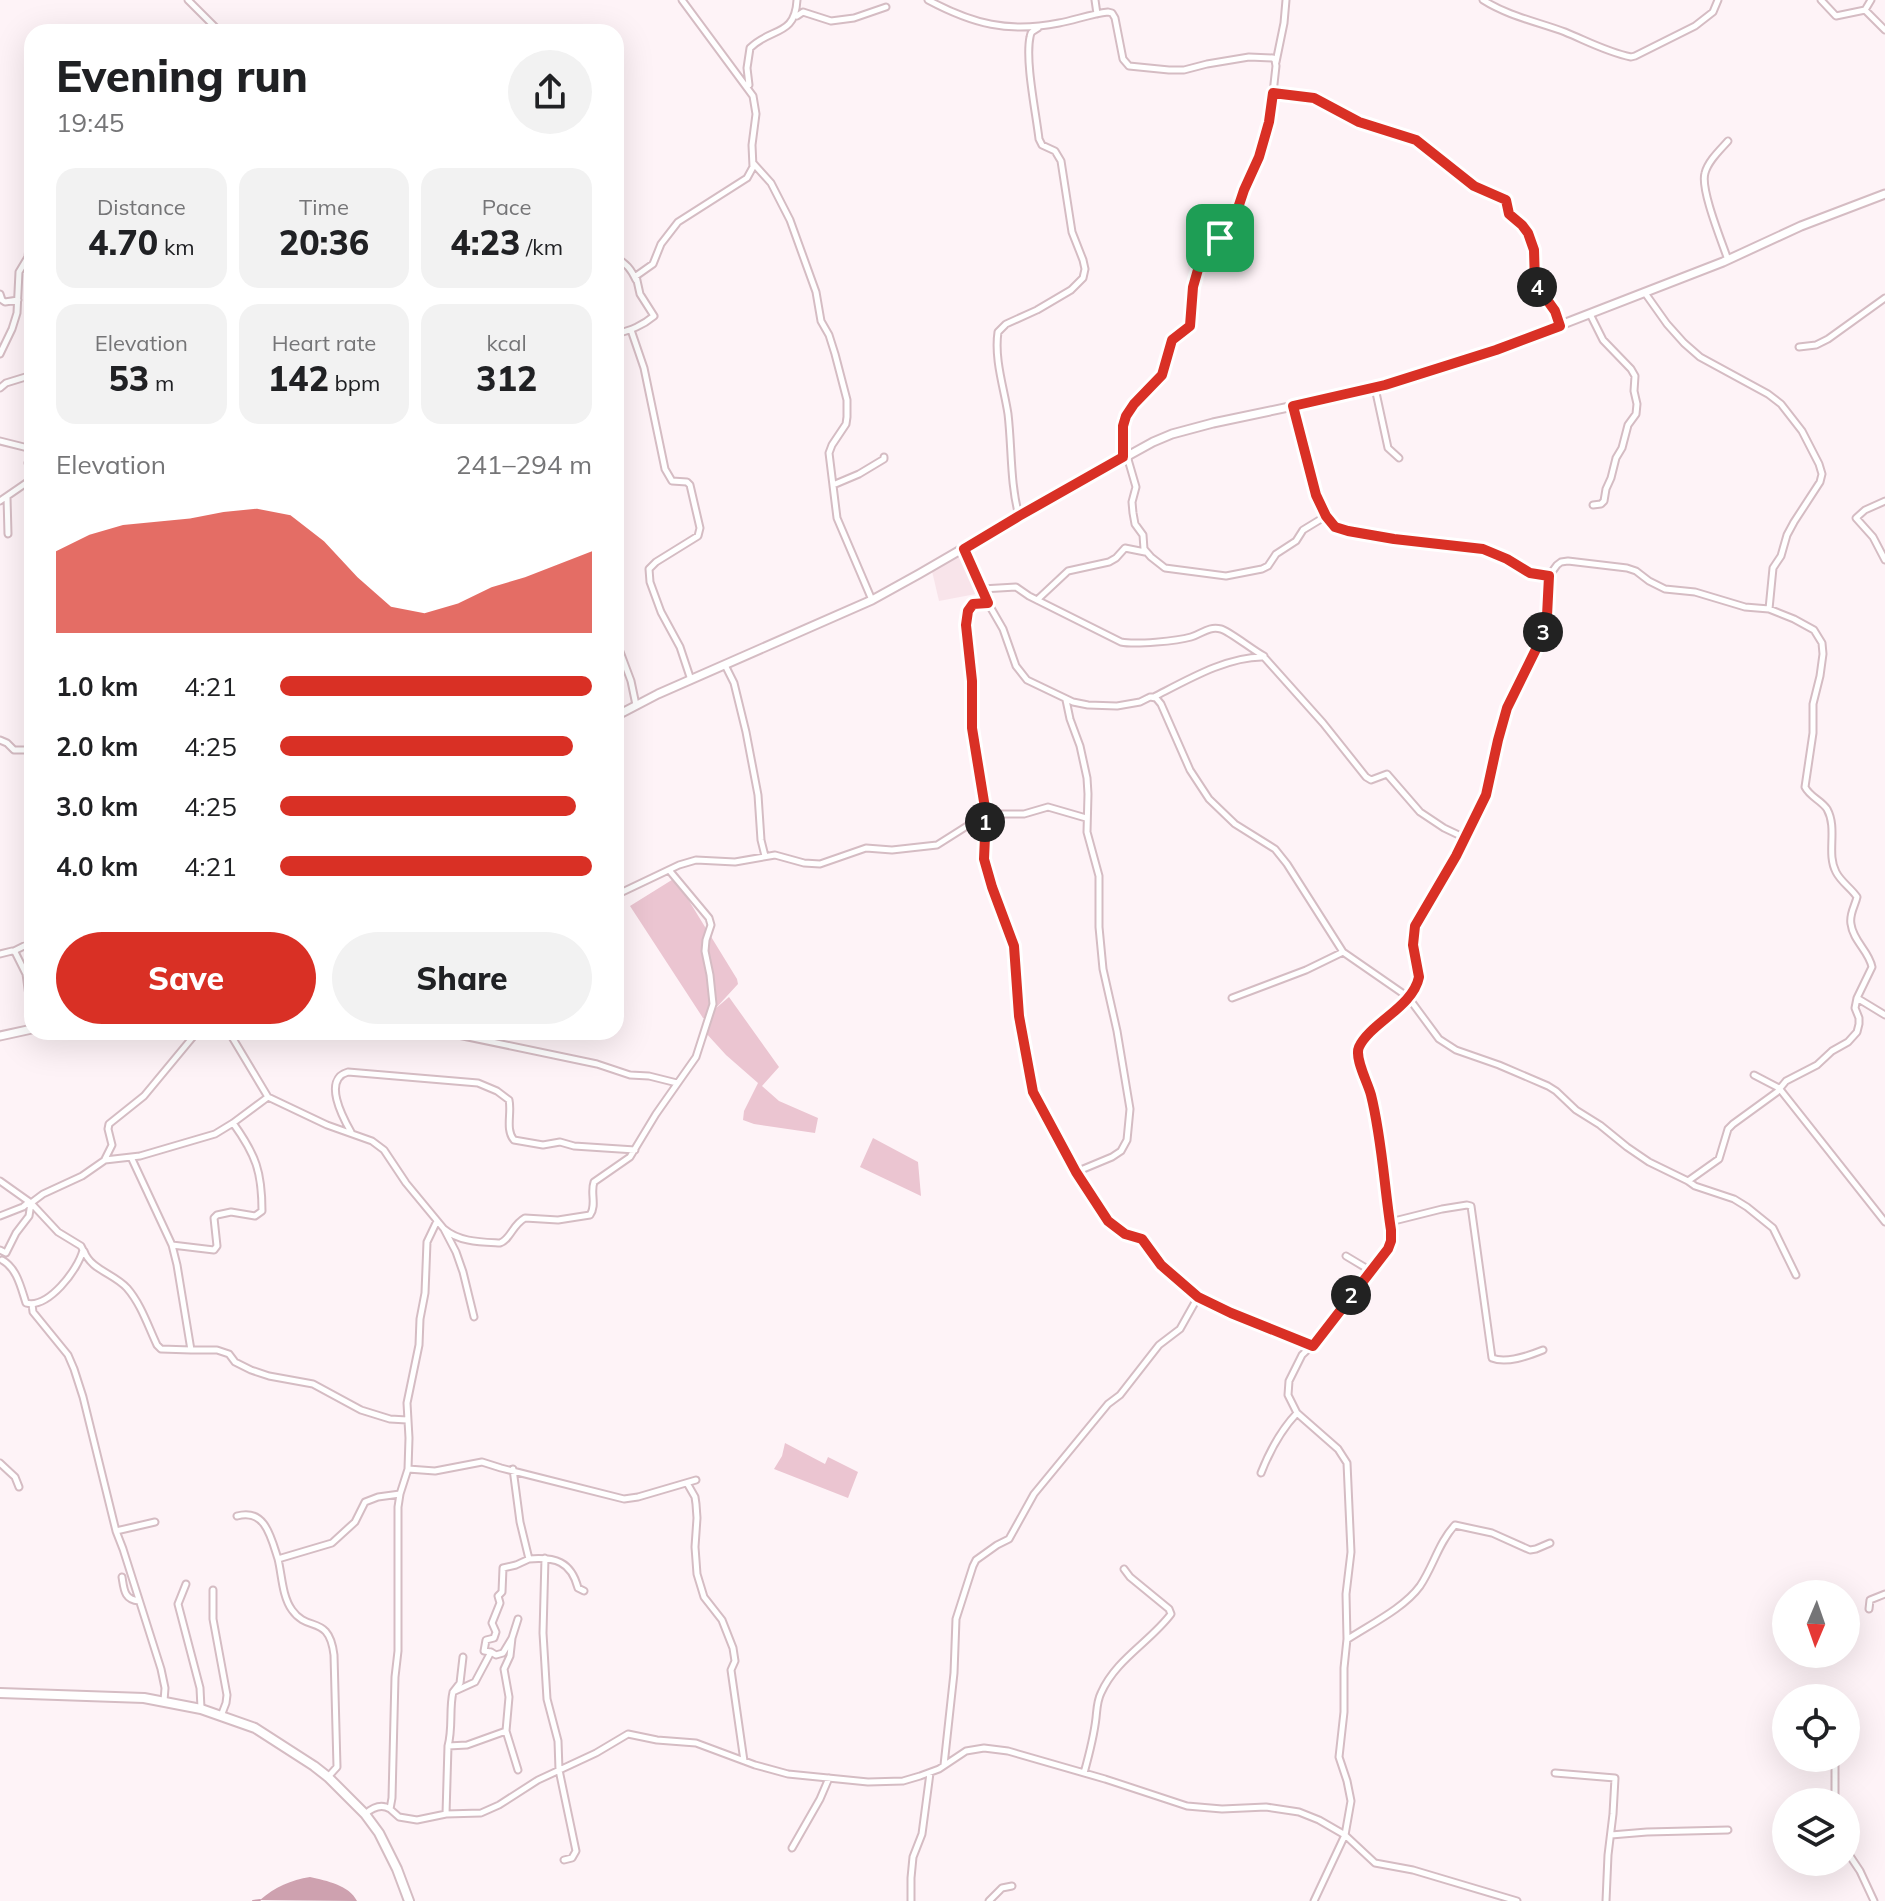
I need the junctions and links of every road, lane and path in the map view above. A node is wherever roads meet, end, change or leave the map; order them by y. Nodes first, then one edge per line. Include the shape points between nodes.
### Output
1 (188, 0) edge
2 (682, 0) edge
3 (797, 0) edge
4 (928, 0) edge
5 (1095, 0) edge
6 (1286, 0) edge
7 (1483, 0) edge
8 (1718, 0) edge
9 (1822, 0) edge
10 (1871, 0) edge
11 (886, 7) dead end
12 (1865, 10) junction
13 (1097, 14) junction
14 (795, 18) junction
15 (212, 24) edge
16 (1046, 25) junction
17 (1885, 30) edge
18 (1276, 63) junction
19 (731, 66) junction
20 (747, 68) junction
21 (750, 91) junction
22 (1273, 93) junction
23 (1728, 141) dead end
24 (753, 163) junction
25 (1885, 194) edge
26 (1728, 260) junction
27 (624, 262) edge
28 (24, 264) edge
29 (636, 282) junction
30 (1645, 293) junction
31 (0, 294) edge
32 (1885, 298) edge
33 (18, 300) junction
34 (1590, 314) junction
35 (1560, 326) junction
36 (631, 330) junction
37 (624, 332) edge
38 (1799, 347) dead end
39 (0, 354) edge
40 (24, 377) edge
41 (0, 388) edge
42 (1375, 388) junction
43 (1293, 406) junction
44 (0, 441) edge
45 (24, 447) edge
46 (1125, 456) junction
47 (884, 457) dead end
48 (1399, 458) dead end
49 (24, 485) edge
50 (833, 485) junction
51 (7, 497) junction
52 (0, 501) edge
53 (1885, 501) edge
54 (1593, 505) dead end
55 (1019, 516) junction
56 (1326, 516) junction
57 (8, 534) dead end
58 (964, 549) junction
59 (1146, 552) junction
60 (1885, 560) edge
61 (1549, 576) junction
62 (982, 589) junction
63 (872, 600) junction
64 (1037, 600) junction
65 (988, 603) junction
66 (1769, 609) junction
67 (1264, 657) junction
68 (624, 662) edge
69 (725, 665) junction
70 (691, 680) junction
71 (1150, 697) junction
72 (1065, 699) junction
73 (636, 705) junction
74 (624, 712) edge
75 (0, 740) edge
76 (24, 750) edge
77 (986, 814) junction
78 (1086, 818) junction
79 (1465, 838) junction
80 (765, 856) junction
81 (669, 870) junction
82 (624, 891) edge
83 (24, 946) edge
84 (14, 951) junction
85 (1343, 952) junction
86 (0, 954) edge
87 (24, 970) edge
88 (1408, 997) junction
89 (1232, 998) dead end
90 (1857, 998) junction
91 (1885, 1015) edge
92 (24, 1031) edge
93 (0, 1036) edge
94 (190, 1040) edge
95 (234, 1040) edge
96 (482, 1040) edge
97 (1754, 1075) dead end
98 (677, 1083) junction
99 (1779, 1089) junction
100 (268, 1097) junction
101 (233, 1123) junction
102 (351, 1132) junction
103 (635, 1150) junction
104 (131, 1157) junction
105 (105, 1160) junction
106 (1076, 1172) junction
107 (0, 1181) edge
108 (1688, 1181) junction
109 (30, 1202) junction
110 (0, 1216) edge
111 (437, 1221) junction
112 (1390, 1222) junction
113 (1885, 1222) edge
114 (444, 1229) junction
115 (172, 1245) junction
116 (83, 1250) junction
117 (3, 1252) edge
118 (1346, 1256) dead end
119 (1, 1262) edge
120 (1371, 1271) junction
121 (1796, 1275) dead end
122 (1198, 1297) junction
123 (32, 1304) junction
124 (474, 1317) dead end
125 (1313, 1346) junction
126 (191, 1350) junction
127 (1543, 1350) dead end
128 (1297, 1413) junction
129 (407, 1420) junction
130 (0, 1463) edge
131 (408, 1469) junction
132 (513, 1469) junction
133 (1261, 1473) dead end
134 (696, 1480) dead end
135 (687, 1483) junction
136 (19, 1487) dead end
137 (400, 1494) junction
138 (237, 1516) dead end
139 (155, 1522) dead end
140 (116, 1531) junction
141 (1550, 1543) dead end
142 (545, 1558) junction
143 (278, 1559) junction
144 (529, 1559) junction
145 (1124, 1569) dead end
146 (122, 1577) dead end
147 (186, 1584) dead end
148 (213, 1590) dead end
149 (584, 1591) dead end
150 (1885, 1594) edge
151 (139, 1601) junction
152 (1869, 1609) dead end
153 (518, 1619) dead end
154 (512, 1638) junction
155 (1347, 1639) junction
156 (491, 1652) junction
157 (463, 1657) dead end
158 (453, 1692) junction
159 (0, 1693) edge
160 (164, 1701) junction
161 (201, 1709) junction
162 (221, 1716) junction
163 (506, 1731) junction
164 (448, 1746) junction
165 (744, 1761) junction
166 (944, 1765) junction
167 (518, 1770) dead end
168 (559, 1770) junction
169 (930, 1773) junction
170 (1084, 1773) junction
171 (1555, 1773) dead end
172 (328, 1777) junction
173 (829, 1778) junction
174 (390, 1809) junction
175 (365, 1814) junction
176 (446, 1814) junction
177 (1728, 1830) dead end
178 (1345, 1835) junction
179 (1611, 1835) junction
180 (792, 1848) dead end
181 (564, 1860) dead end
182 (1860, 1873) edge
183 (1012, 1886) dead end
184 (409, 1901) edge
185 (911, 1901) edge
186 (989, 1901) edge
187 (1314, 1901) edge
188 (1517, 1901) edge
189 (1606, 1901) edge
190 (1874, 1901) edge

1 - 15 street
2 - 19 street
3 - 14 street
4 - 16 street via 985,24
5 - 13 street
6 - 18 street
7 - 8 street via 1631,57 1695,26 1713,12
9 - 12 street via 1836,16
10 - 12 street
11 - 14 street via 831,21 803,12
12 - 17 street
13 - 16 street
13 - 18 street via 1112,13 1129,66 1184,70 1256,57
14 - 20 street via 750,48
16 - 55 street via 1033,31 1030,39 1039,139 1061,161 1072,232 1085,269 1078,285 1006,324 997,336
18 - 22 street
19 - 20 street via 743,75
19 - 21 street
20 - 21 street
21 - 24 street via 755,106
22 - 35 street via 1314,98 1359,122 1416,140 1474,186 1506,200 1509,214 1528,233 1535,283
22 - 46 street via 1259,157 1234,220 1199,266 1190,326 1172,340 1162,375 1126,416
23 - 26 street via 1707,168 1704,182
24 - 29 street via 747,178 676,224
24 - 50 street via 771,183 796,232 847,400 847,420 829,453
25 - 26 street
26 - 30 street
27 - 29 street
28 - 33 street
29 - 36 street via 654,316
30 - 34 street
30 - 66 street via 1700,357 1781,404 1819,464 1820,482 1773,568
31 - 33 street via 5,302
32 - 38 street via 1828,339
33 - 39 street
34 - 35 street
34 - 54 street via 1603,340 1633,372 1637,404 1604,501
35 - 42 street
36 - 37 street
36 - 70 street via 665,469 672,481 690,485 700,528 697,537 648,571 653,595
40 - 41 street
42 - 43 street
42 - 48 street via 1388,448
43 - 46 street via 1188,429
43 - 56 street
44 - 45 street
46 - 55 street
46 - 59 street via 1136,487 1135,524
47 - 50 street
49 - 51 street
50 - 63 street via 838,521
51 - 52 street
51 - 57 street
53 - 60 street via 1856,517
55 - 58 street
56 - 59 street via 1303,530 1266,568 1240,574 1169,569
56 - 61 street via 1343,530 1483,549 1530,573
58 - 62 street
58 - 63 street
59 - 64 street via 1125,548 1113,560 1068,571
61 - 66 street via 1563,561 1619,566 1665,589
61 - 79 street via 1541,639 1507,708 1486,795
62 - 64 street via 1016,587
62 - 65 street
63 - 69 street
64 - 67 street via 1121,642 1183,639 1218,629
65 - 72 street via 1021,675
65 - 77 street via 973,604 966,618 972,728
66 - 90 street via 1814,630 1823,647 1805,787 1826,807 1836,872 1857,897 1850,923 1872,967
67 - 71 street via 1234,659
67 - 79 street via 1366,777 1387,774 1420,812
68 - 73 street
69 - 70 street
69 - 80 street via 746,732
70 - 73 street
71 - 72 street via 1117,706
71 - 85 street via 1161,704 1204,793 1227,817 1275,849
72 - 78 street via 1087,778
73 - 74 street
75 - 76 street
77 - 78 street via 1048,807
77 - 80 street via 928,847 866,848 815,864
77 - 106 street via 984,859 1014,946 1019,1016 1033,1092
78 - 106 street via 1099,876 1103,969 1130,1109 1121,1151
79 - 88 street via 1415,926 1419,977
80 - 81 street via 735,862 696,860
81 - 82 street
81 - 98 street via 712,926 705,951 712,1010 696,1057
83 - 84 street
84 - 86 street
84 - 87 street
85 - 88 street
85 - 89 street
88 - 108 street via 1445,1044 1556,1091 1627,1147
88 - 112 street via 1367,1036 1357,1053 1377,1119
90 - 91 street
90 - 99 street via 1857,1032
92 - 93 street
94 - 105 street via 144,1096 109,1124 112,1147
95 - 100 street
96 - 98 street
97 - 99 street
98 - 103 street
99 - 108 street via 1730,1127 1719,1159
99 - 113 street
100 - 101 street
100 - 102 street
101 - 104 street via 210,1136
101 - 115 street via 259,1168 262,1211 251,1216 217,1215 214,1250
102 - 103 street via 336,1092 340,1075 348,1072 476,1082 509,1100 514,1140
102 - 111 street via 384,1150
103 - 114 street via 594,1182 593,1211 588,1216 525,1218 500,1243 458,1238
104 - 105 street
104 - 115 street
105 - 109 street
106 - 122 street via 1108,1221 1142,1239 1161,1265
107 - 109 street
108 - 121 street via 1760,1216 1773,1228
109 - 110 street
109 - 116 street
109 - 117 street via 29,1216
111 - 114 street
111 - 129 street via 427,1242
112 - 120 street via 1388,1249
112 - 127 street via 1471,1206 1492,1358
114 - 124 street via 463,1272
115 - 126 street
116 - 123 street via 52,1295
116 - 126 street via 87,1259 125,1286 161,1349
117 - 119 street
118 - 120 street
119 - 123 street via 11,1267 26,1303
120 - 125 street
122 - 125 street
122 - 166 street via 1180,1329 1156,1349 1034,1494 1009,1539 976,1560 956,1619
123 - 140 street via 74,1369
125 - 128 street via 1289,1381 1288,1395
126 - 129 street via 217,1350 251,1370 313,1384 361,1410
128 - 133 street via 1276,1439
128 - 155 street via 1347,1463
129 - 131 street
130 - 136 street
131 - 132 street via 435,1471 482,1462
131 - 137 street
132 - 135 street via 624,1499
132 - 144 street
134 - 135 street
135 - 165 street via 696,1504 699,1580 733,1648 731,1670
137 - 143 street via 365,1502 355,1522 332,1543
137 - 174 street
138 - 143 street via 253,1514 263,1522
139 - 140 street
140 - 151 street
141 - 155 street via 1530,1550 1492,1533 1455,1525 1413,1594
142 - 144 street
142 - 149 street via 569,1567
142 - 168 street via 547,1699
143 - 172 street via 294,1613 322,1627 333,1646 337,1767
144 - 156 street via 503,1568 492,1623 496,1632 486,1640 484,1651
145 - 170 street via 1171,1614 1126,1657 1103,1689
146 - 151 street via 128,1598
147 - 161 street via 178,1604
148 - 162 street via 227,1695
150 - 152 street via 1870,1600
151 - 160 street via 164,1683
153 - 154 street
154 - 156 street via 503,1653
154 - 163 street via 504,1669 509,1697
155 - 178 street via 1339,1757 1351,1801
156 - 158 street via 475,1682
157 - 158 street via 460,1683
158 - 164 street
159 - 160 main road
160 - 161 main road
161 - 162 main road
162 - 172 main road via 255,1728
163 - 164 street
163 - 167 street
164 - 176 street
165 - 168 street via 696,1743 628,1734
165 - 173 street via 787,1774
166 - 169 street
166 - 170 street via 966,1751 994,1748
168 - 176 street via 491,1810
168 - 181 street via 576,1851
169 - 173 street via 880,1783
169 - 185 street via 922,1834 913,1857
170 - 178 street via 1187,1806 1299,1812
171 - 179 street via 1615,1778
172 - 175 main road
173 - 180 street
174 - 175 street via 380,1806
174 - 176 street via 410,1820
175 - 184 main road
177 - 179 street
178 - 187 street
178 - 188 street via 1375,1863
179 - 189 street
182 - 190 street
183 - 186 street

